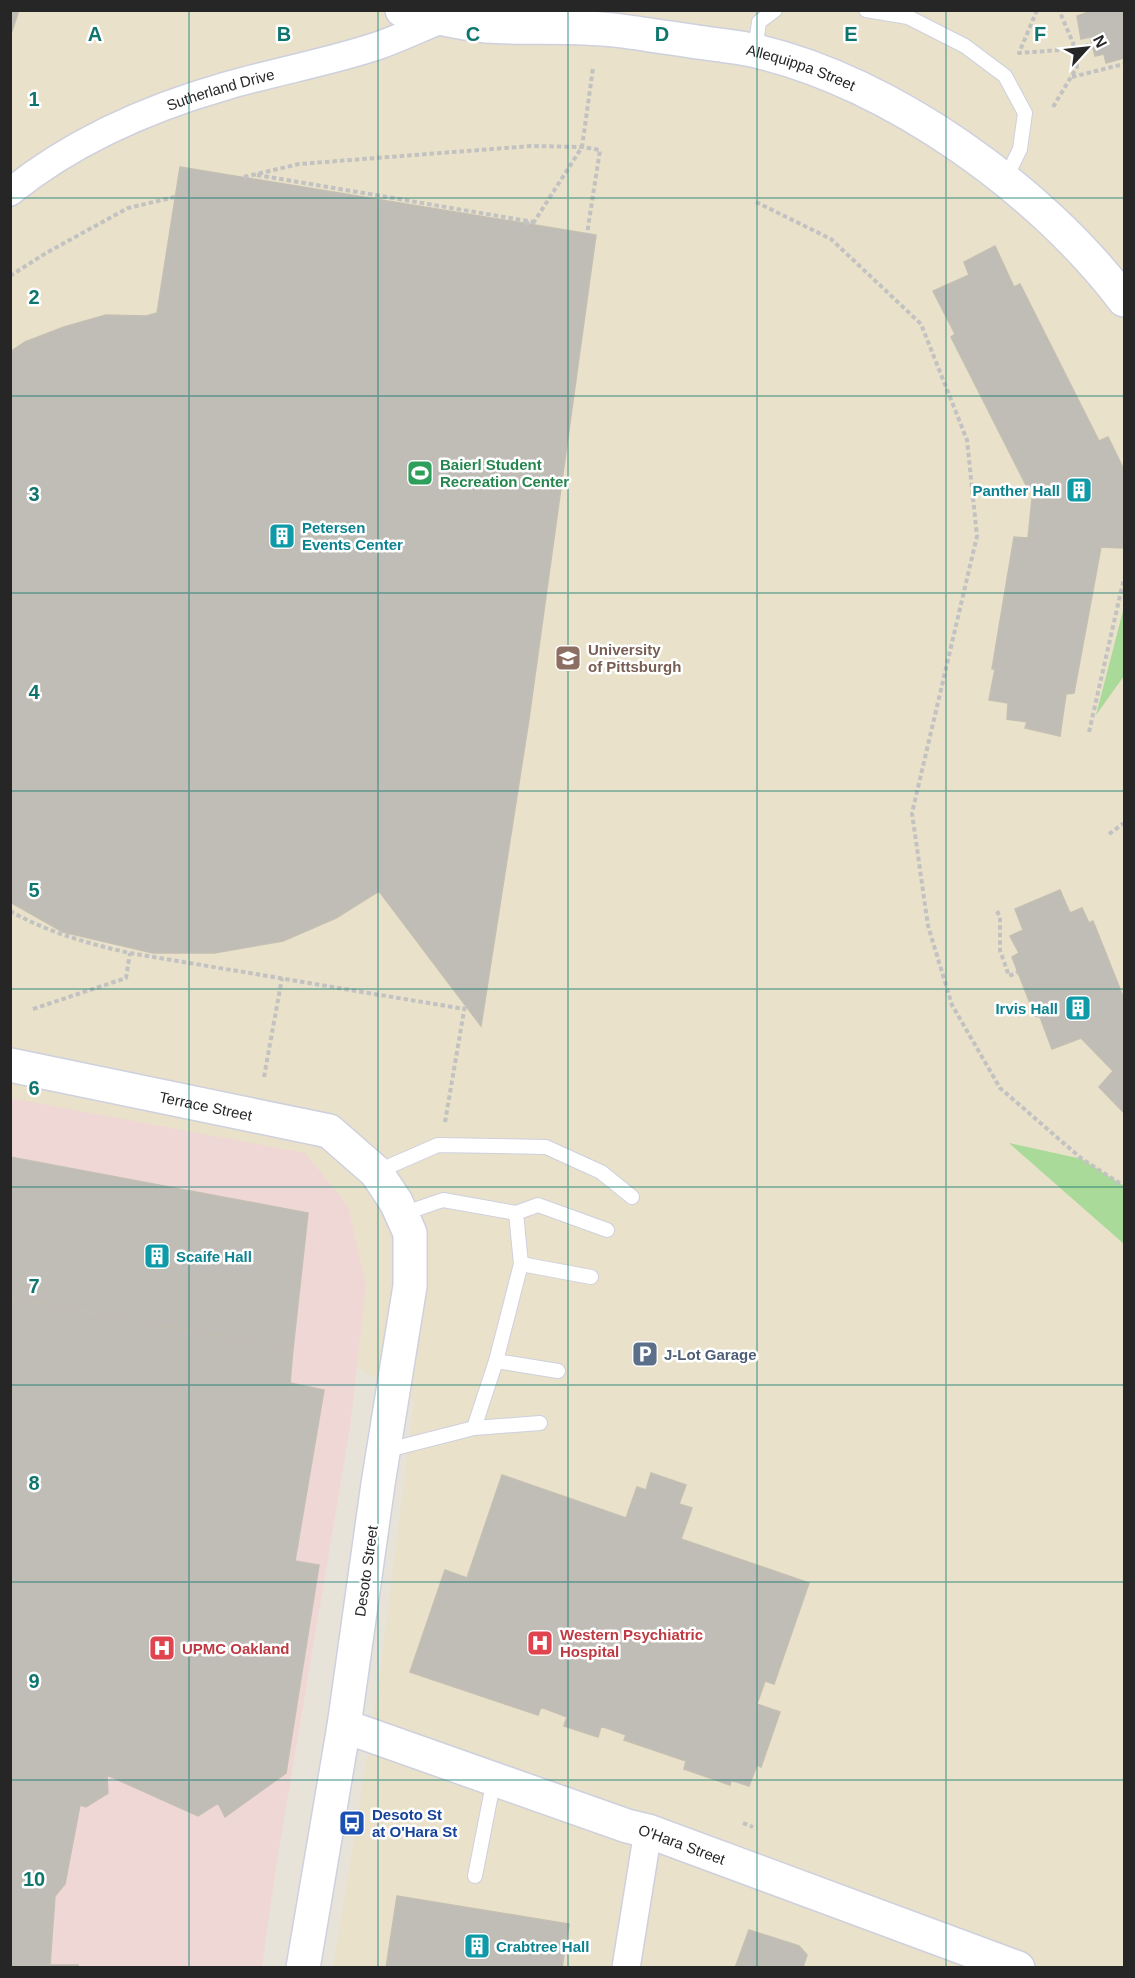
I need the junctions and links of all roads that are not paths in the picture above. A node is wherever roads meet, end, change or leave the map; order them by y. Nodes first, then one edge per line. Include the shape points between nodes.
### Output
1 (402, 10) edge
2 (775, 10) edge
3 (866, 10) edge
4 (444, 19) junction
5 (755, 50) junction
6 (1005, 180) junction
7 (10, 192) edge
8 (1125, 300) edge
9 (10, 1065) edge
10 (379, 1176) junction
11 (632, 1197) dead end
12 (516, 1213) junction
13 (402, 1214) junction
14 (607, 1230) dead end
15 (521, 1264) junction
16 (591, 1277) dead end
17 (496, 1361) junction
18 (558, 1371) dead end
19 (540, 1423) dead end
20 (474, 1428) junction
21 (384, 1451) junction
22 (344, 1726) junction
23 (494, 1779) junction
24 (648, 1831) junction
25 (475, 1876) dead end
26 (303, 1968) edge
27 (626, 1968) edge
28 (1018, 1968) edge

1 - 4 street, Allequippa Street
2 - 5 lane via 759,22
3 - 6 lane via 908,16 965,46 1005,76 1025,113 1020,149
4 - 5 street, Allequippa Street via 485,26 620,31
4 - 7 street, Sutherland Drive via 380,45 225,86 117,125 33,173
5 - 6 street, Allequippa Street via 818,69 907,112
6 - 8 street, Allequippa Street via 1067,233
9 - 10 street, Terrace Street via 329,1131
10 - 11 lane via 438,1145 546,1148 602,1172
10 - 13 street, Desoto Street
12 - 13 lane via 443,1200
12 - 14 lane via 538,1205
12 - 15 lane
13 - 21 street, Desoto Street via 410,1233 410,1286
15 - 16 lane
15 - 17 lane
17 - 18 lane
17 - 20 lane
19 - 20 lane
20 - 21 lane
21 - 22 street, Desoto Street
22 - 23 street, O'Hara Street
22 - 26 street, Desoto Street
23 - 24 street, O'Hara Street
23 - 25 lane
24 - 27 street
24 - 28 street, O'Hara Street

